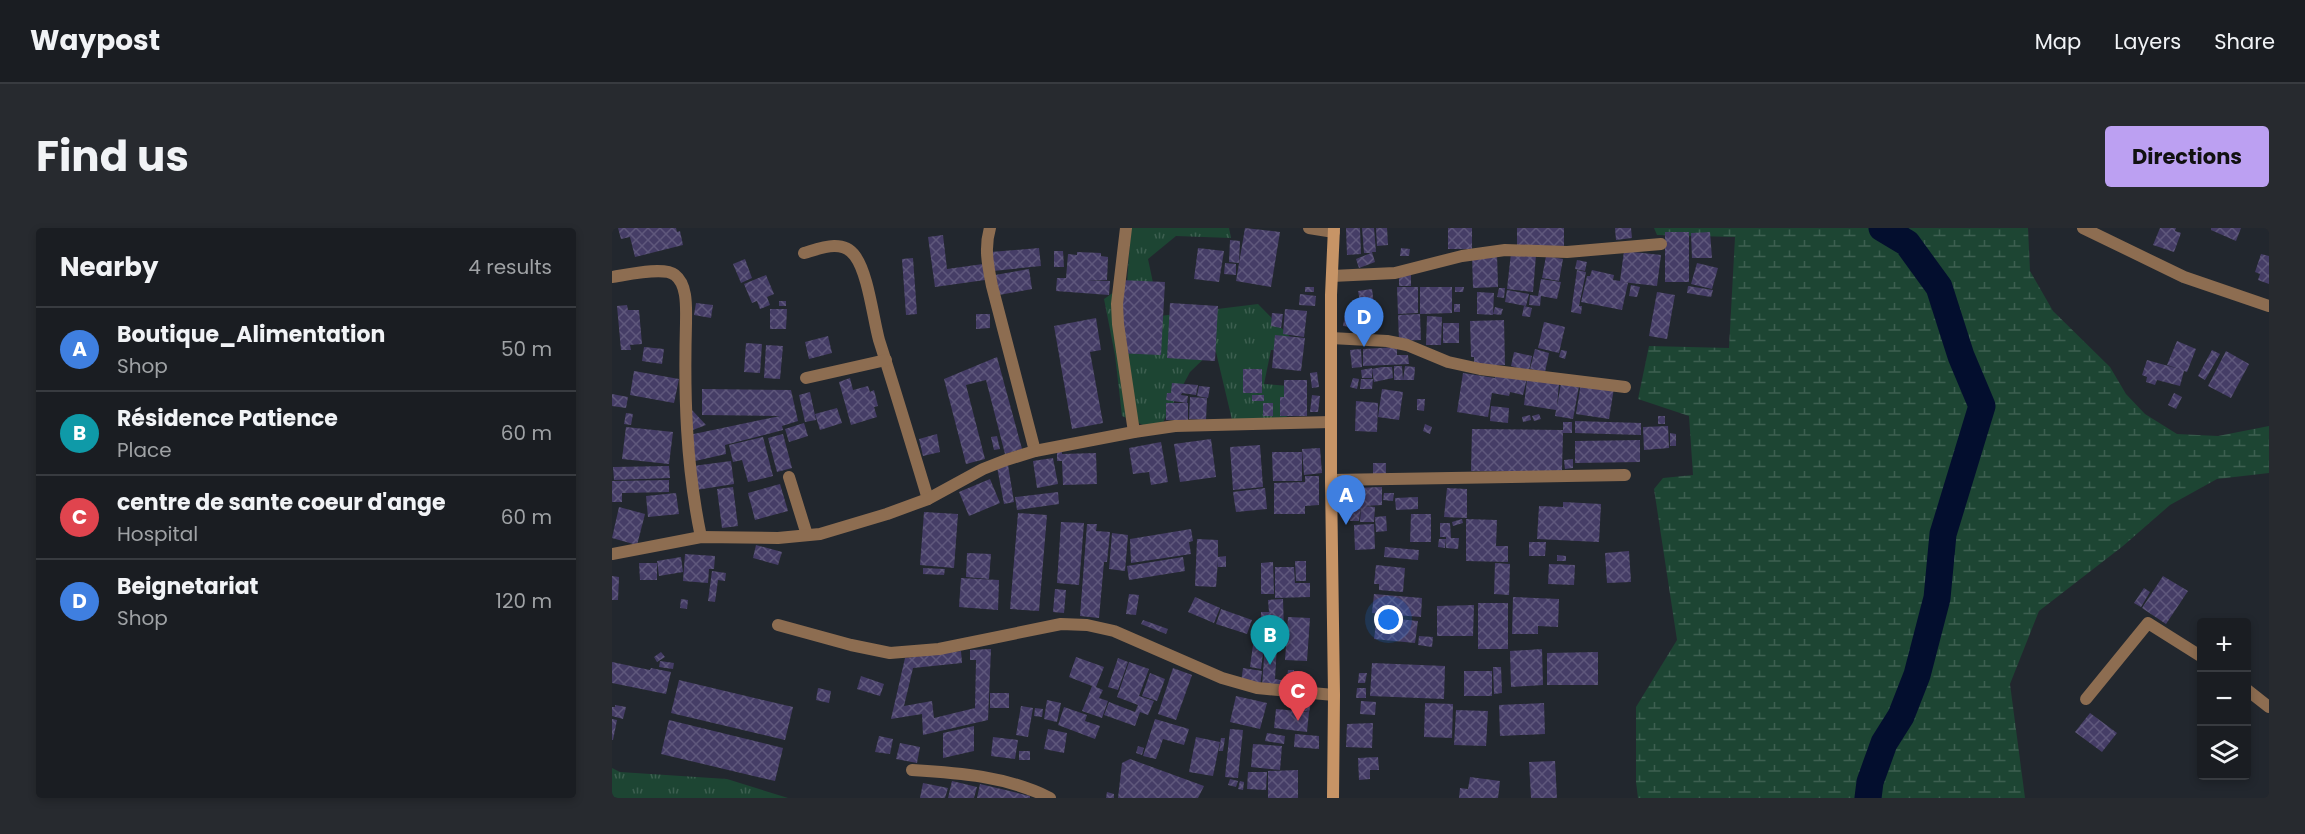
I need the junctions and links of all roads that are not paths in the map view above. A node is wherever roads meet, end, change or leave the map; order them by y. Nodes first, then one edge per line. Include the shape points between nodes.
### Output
1 (990, 228) edge
2 (1126, 228) edge
3 (1310, 228) edge
4 (2083, 228) edge
5 (1334, 230) edge
6 (1662, 244) dead end
7 (804, 253) dead end
8 (1332, 276) junction
9 (612, 277) edge
10 (2269, 306) edge
11 (1331, 338) junction
12 (886, 360) junction
13 (806, 378) dead end
14 (1624, 387) dead end
15 (1331, 422) junction
16 (1134, 432) junction
17 (1035, 451) junction
18 (1625, 475) dead end
19 (789, 477) dead end
20 (1331, 480) junction
21 (928, 499) junction
22 (807, 535) junction
23 (700, 537) junction
24 (612, 554) edge
25 (778, 626) dead end
26 (2197, 654) edge
27 (2251, 691) edge
28 (1334, 695) junction
29 (2086, 699) dead end
30 (2269, 707) edge
31 (912, 770) dead end
32 (1050, 798) edge
33 (1333, 798) edge

1 - 17 street via 986,244 992,286
2 - 16 street via 1117,304
3 - 5 street
4 - 10 street via 2184,277
5 - 8 main road
6 - 8 street via 1567,252 1505,250 1395,273
7 - 12 street via 842,246 855,255
8 - 11 main road
9 - 23 street via 665,272 675,275 682,286 686,312 687,450
11 - 14 street via 1388,341 1480,369
11 - 15 main road
12 - 13 street
12 - 21 street
15 - 16 street via 1175,426
15 - 20 main road
16 - 17 street
17 - 21 street via 983,469
18 - 20 street
19 - 22 street
20 - 28 main road
21 - 22 street
22 - 23 street
23 - 24 street
25 - 28 street via 890,652 939,649 1061,624 1087,625 1114,631 1222,678 1257,688
26 - 29 street via 2148,623
27 - 30 street
28 - 33 main road
31 - 32 street via 993,778 1017,783

